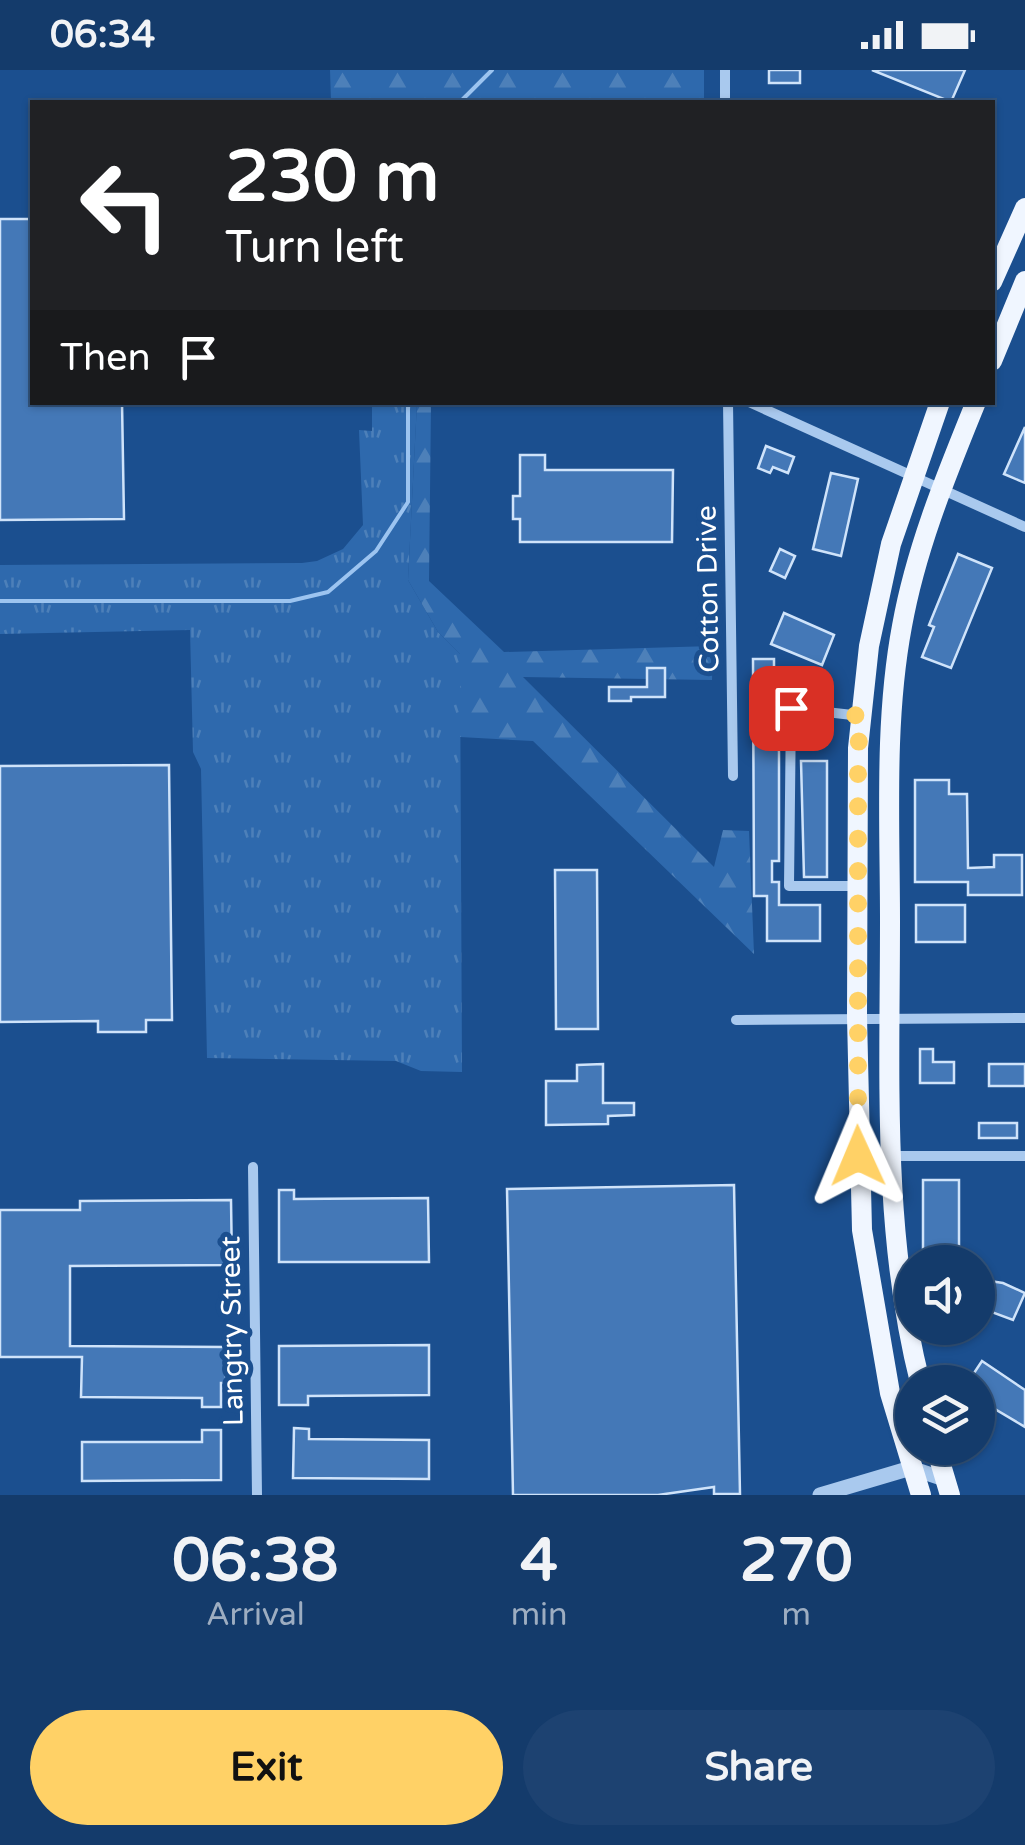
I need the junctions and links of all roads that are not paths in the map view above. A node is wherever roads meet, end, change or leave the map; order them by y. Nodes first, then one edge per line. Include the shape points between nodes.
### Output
1 (725, 70) edge
2 (725, 100) edge
3 (1025, 208) edge
4 (995, 275) edge
5 (995, 282) edge
6 (1023, 286) edge
7 (995, 353) edge
8 (728, 405) edge
9 (755, 405) edge
10 (939, 405) edge
11 (975, 405) edge
12 (912, 477) junction
13 (940, 490) junction
14 (1025, 527) edge
15 (862, 716) junction
16 (858, 748) junction
17 (890, 750) junction
18 (733, 776) dead end
19 (858, 886) junction
20 (857, 1017) junction
21 (890, 1018) junction
22 (1025, 1018) edge
23 (736, 1020) dead end
24 (858, 1156) junction
25 (890, 1156) junction
26 (1025, 1156) edge
27 (253, 1167) dead end
28 (917, 1365) edge
29 (911, 1468) junction
30 (947, 1487) edge
31 (256, 1495) edge
32 (820, 1495) edge
33 (923, 1495) edge

1 - 2 street
3 - 4 main road
5 - 6 main road
6 - 7 main road
8 - 18 street, Cotton Drive
9 - 12 street
10 - 12 main road
11 - 13 main road
12 - 13 street
12 - 15 main road via 873,629
13 - 14 street
13 - 17 main road via 901,630
15 - 16 main road
15 - 19 street via 791,708 789,886
16 - 17 main road
16 - 19 main road
17 - 21 main road
19 - 20 main road
20 - 21 street
20 - 23 street
20 - 24 main road
21 - 22 street
21 - 25 main road
24 - 25 street
24 - 29 main road via 874,1314
25 - 26 street
25 - 28 main road via 896,1259
27 - 31 street, Langtry Street
29 - 30 street
29 - 32 street
29 - 33 main road
30 - 33 street

